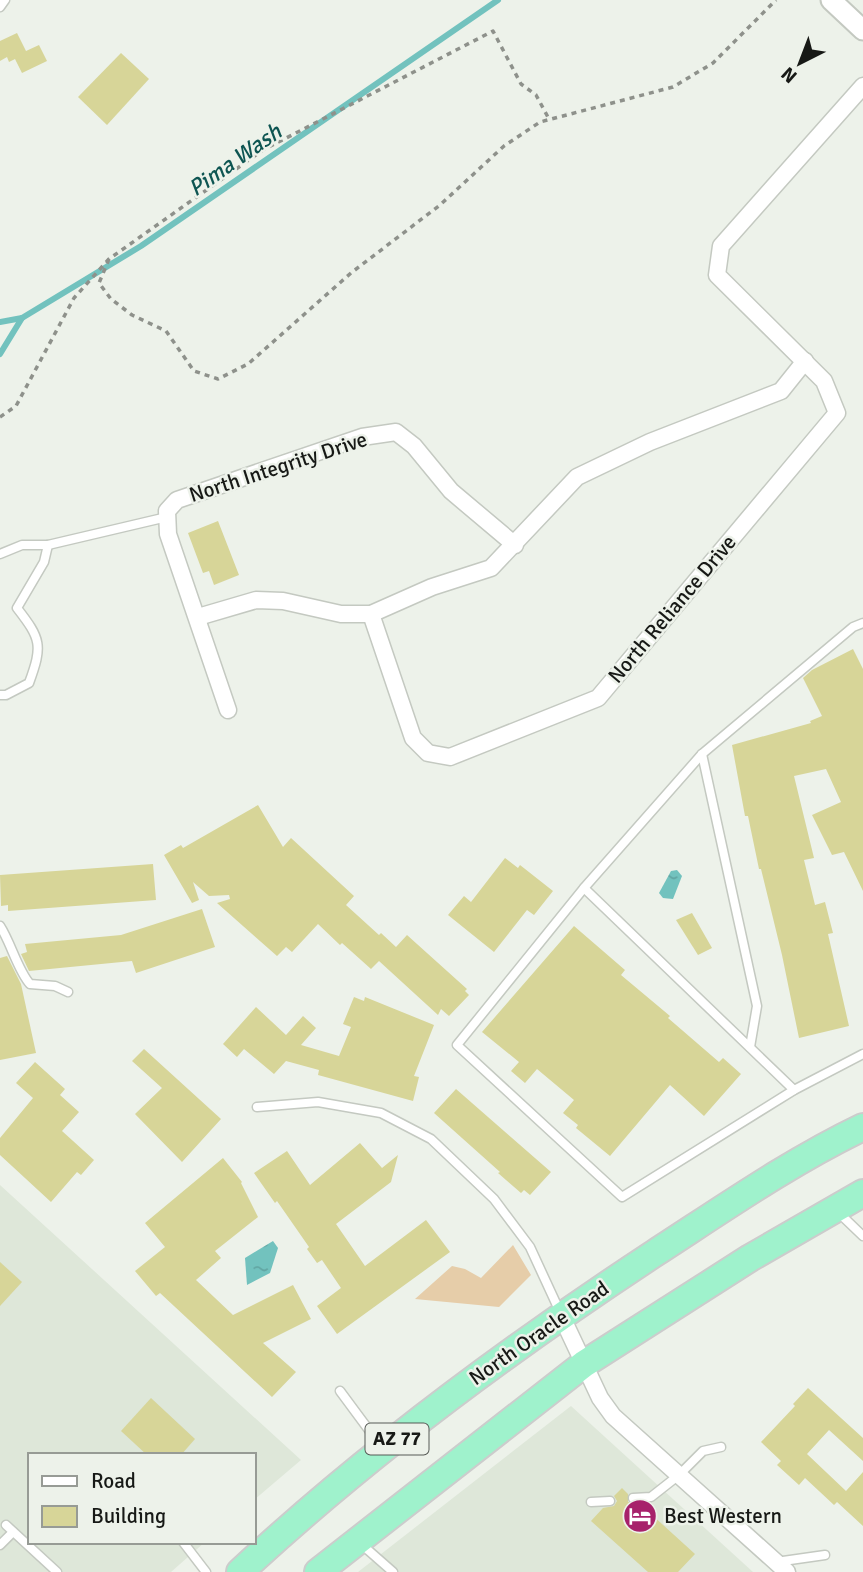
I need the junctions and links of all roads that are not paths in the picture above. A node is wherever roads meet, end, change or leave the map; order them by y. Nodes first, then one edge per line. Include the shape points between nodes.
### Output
1 (5, 0) edge
2 (831, 0) edge
3 (0, 6) edge
4 (863, 30) edge
5 (863, 86) edge
6 (805, 361) junction
7 (167, 517) junction
8 (48, 545) junction
9 (515, 545) junction
10 (0, 554) edge
11 (371, 614) junction
12 (198, 617) junction
13 (863, 623) edge
14 (0, 695) edge
15 (228, 710) dead end
16 (702, 754) junction
17 (584, 888) junction
18 (0, 926) edge
19 (68, 992) dead end
20 (750, 1047) junction
21 (863, 1054) edge
22 (794, 1090) junction
23 (257, 1107) dead end
24 (863, 1127) edge
25 (863, 1193) edge
26 (835, 1209) junction
27 (863, 1236) edge
28 (561, 1315) junction
29 (584, 1364) junction
30 (340, 1391) dead end
31 (721, 1447) dead end
32 (384, 1449) junction
33 (679, 1475) junction
34 (633, 1498) dead end
35 (610, 1501) dead end
36 (591, 1502) dead end
37 (358, 1541) junction
38 (185, 1544) edge
39 (0, 1545) edge
40 (825, 1555) dead end
41 (782, 1567) edge
42 (57, 1572) edge
43 (206, 1572) edge
44 (240, 1572) edge
45 (318, 1572) edge
46 (393, 1572) edge

1 - 3 lane
2 - 4 street
5 - 6 street via 721,246 717,275
6 - 9 street via 781,391 649,442 577,477
6 - 11 street, North Reliance Drive via 824,381 837,413 597,698 450,757 428,753 413,738
7 - 8 lane
7 - 9 street, North Integrity Drive via 177,500 362,437 396,432 414,446 451,491
7 - 12 street, North Integrity Drive via 168,534
8 - 10 lane via 22,545
8 - 14 lane via 44,562 18,608 36,633 38,658 29,683
9 - 11 street via 491,568
11 - 12 street via 341,614 256,600
12 - 15 street, North Integrity Drive
13 - 16 lane via 853,626
16 - 17 lane
16 - 20 lane via 757,1006
17 - 20 lane
17 - 22 lane via 457,1045 622,1197
18 - 19 lane via 30,984
20 - 22 lane
21 - 22 lane
23 - 28 lane via 318,1102 381,1113 431,1139 494,1199 530,1247
24 - 28 highway, North Oracle Road / AZ 77 via 822,1147
25 - 26 highway, AZ 77
26 - 27 lane
26 - 29 highway, AZ 77
28 - 29 street
28 - 32 highway, North Oracle Road / AZ 77
29 - 33 street via 613,1416
29 - 37 highway, AZ 77
30 - 32 lane
31 - 33 lane via 704,1451
32 - 44 highway, North Oracle Road / AZ 77
33 - 34 lane via 651,1497
33 - 41 street
35 - 36 lane
37 - 45 highway, AZ 77
37 - 46 lane
38 - 43 lane
39 - 42 lane via 9,1529
40 - 41 lane

